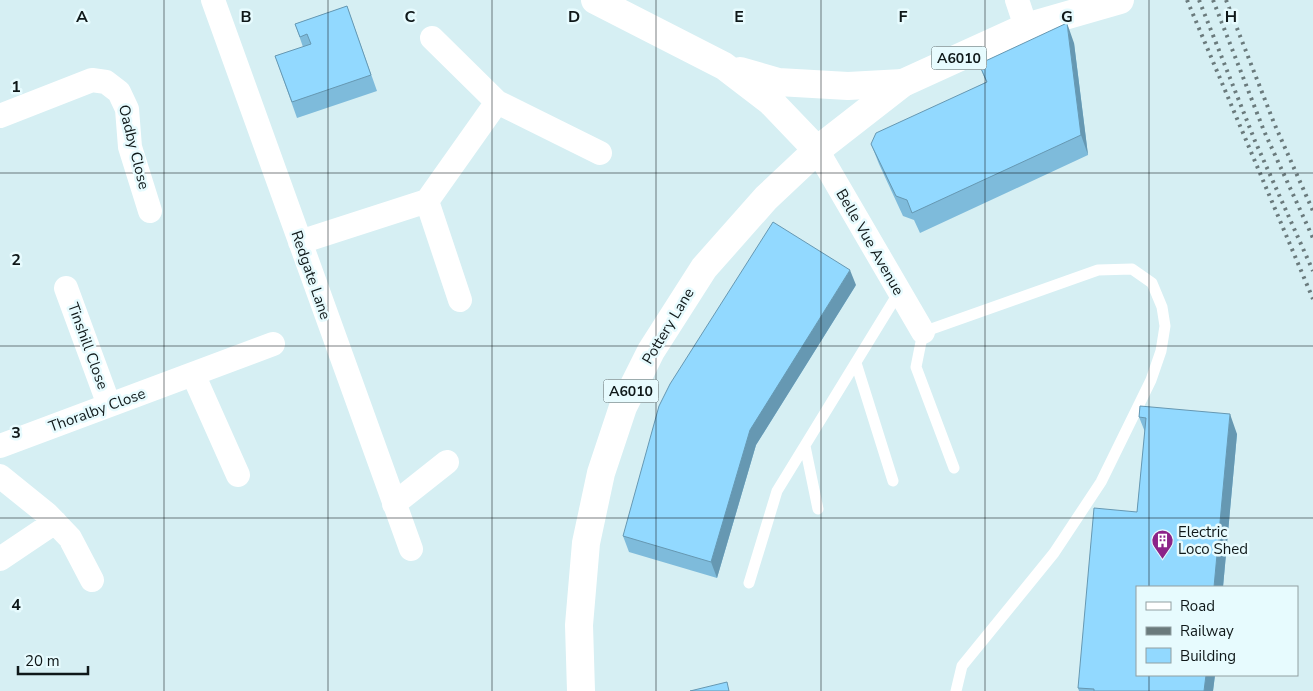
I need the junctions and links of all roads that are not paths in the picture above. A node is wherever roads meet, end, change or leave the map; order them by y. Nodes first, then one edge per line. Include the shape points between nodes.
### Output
1 (213, 0) edge
2 (595, 0) edge
3 (1017, 0) edge
4 (1120, 0) edge
5 (1026, 27) junction
6 (432, 38) dead end
7 (724, 66) junction
8 (903, 83) junction
9 (497, 102) junction
10 (0, 116) edge
11 (817, 150) junction
12 (600, 153) dead end
13 (427, 201) junction
14 (150, 211) dead end
15 (300, 242) junction
16 (66, 288) dead end
17 (899, 292) junction
18 (460, 300) dead end
19 (923, 332) junction
20 (273, 344) dead end
21 (856, 362) junction
22 (193, 374) junction
23 (109, 405) junction
24 (0, 446) edge
25 (805, 446) junction
26 (446, 462) dead end
27 (954, 468) dead end
28 (238, 475) dead end
29 (0, 476) edge
30 (893, 481) dead end
31 (394, 504) junction
32 (818, 509) dead end
33 (55, 522) junction
34 (411, 549) dead end
35 (0, 558) edge
36 (92, 580) dead end
37 (749, 583) dead end
38 (582, 691) edge
39 (956, 691) edge

1 - 15 street, Redgate Lane
2 - 7 main road
3 - 5 street
4 - 5 main road, A6010
5 - 8 main road, A6010
6 - 9 street
7 - 8 main road via 778,82 848,86
7 - 11 main road via 771,102
8 - 11 main road, A6010
9 - 12 street
9 - 13 street
10 - 14 street, Oadby Close via 92,80 106,82 119,92 127,109 130,147
11 - 17 street, Belle Vue Avenue
11 - 38 main road, Pottery Lane / A6010 via 766,198 704,268 651,351 623,408 601,473 586,543 579,625
13 - 15 street
13 - 18 street
15 - 31 street, Redgate Lane
16 - 23 street, Tinshill Close
17 - 19 street, Belle Vue Avenue
17 - 21 lane
19 - 27 lane via 916,367
19 - 39 lane via 1098,270 1132,269 1152,283 1162,307 1165,326 1152,380 1101,482 1054,554 962,666
20 - 22 street, Thoralby Close
21 - 25 lane
21 - 30 lane
22 - 23 street, Thoralby Close
22 - 28 street
23 - 24 street, Thoralby Close
25 - 32 lane
25 - 37 lane via 777,492
26 - 31 street
29 - 33 street
31 - 34 street, Redgate Lane
33 - 35 street
33 - 36 street via 70,538

